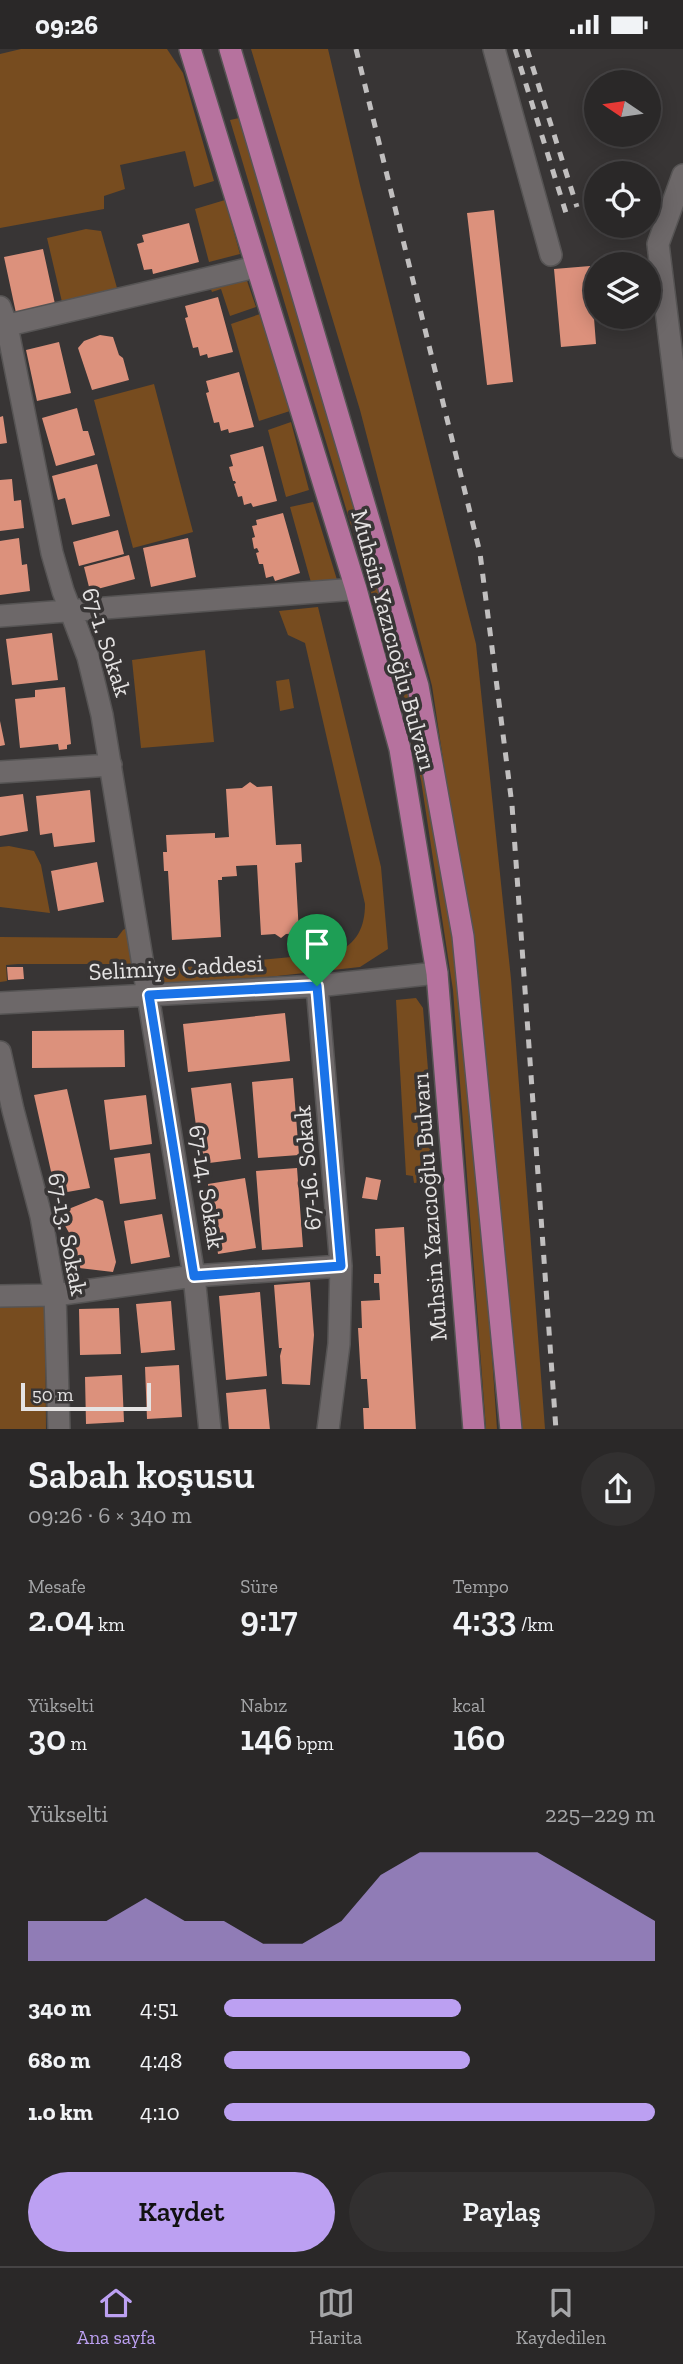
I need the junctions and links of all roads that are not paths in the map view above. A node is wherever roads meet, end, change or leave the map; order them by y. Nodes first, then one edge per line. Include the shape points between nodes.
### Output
1 (190, 49) edge
2 (230, 49) edge
3 (494, 49) edge
4 (683, 175) edge
5 (551, 255) dead end
6 (256, 267) junction
7 (2, 320) edge
8 (683, 447) edge
9 (356, 589) junction
10 (70, 611) junction
11 (0, 616) edge
12 (111, 765) junction
13 (0, 772) edge
14 (438, 973) junction
15 (317, 986) junction
16 (149, 995) junction
17 (0, 1003) edge
18 (0, 1052) edge
19 (341, 1266) junction
20 (194, 1276) junction
21 (55, 1295) junction
22 (0, 1296) edge
23 (60, 1429) edge
24 (209, 1429) edge
25 (328, 1429) edge
26 (474, 1429) edge
27 (511, 1429) edge

1 - 6 main road, Muhsin Yazıcıoğlu Bulvarı
2 - 27 main road, Muhsin Yazıcıoğlu Bulvarı via 418,686 463,936
3 - 5 street
4 - 8 street via 658,244
6 - 7 street
6 - 9 main road, Muhsin Yazıcıoğlu Bulvarı
7 - 10 street, 67-1. Sokak via 52,552
9 - 10 street
9 - 14 main road, Muhsin Yazıcıoğlu Bulvarı via 400,749
10 - 11 street
10 - 12 street, 67-1. Sokak via 88,657
12 - 13 street
12 - 16 street, 67-1. Sokak
14 - 15 street, Selimiye Caddesi
14 - 26 main road, Muhsin Yazıcıoğlu Bulvarı
15 - 16 street, Selimiye Caddesi
15 - 19 street, 67-16. Sokak
16 - 17 street, Selimiye Caddesi
16 - 20 street, 67-14. Sokak
18 - 21 street, 67-13. Sokak via 41,1216
19 - 20 street
19 - 25 street, 67-16. Sokak via 339,1344
20 - 21 street
20 - 24 street, 67-14. Sokak
21 - 22 street
21 - 23 street, 67-13. Sokak

